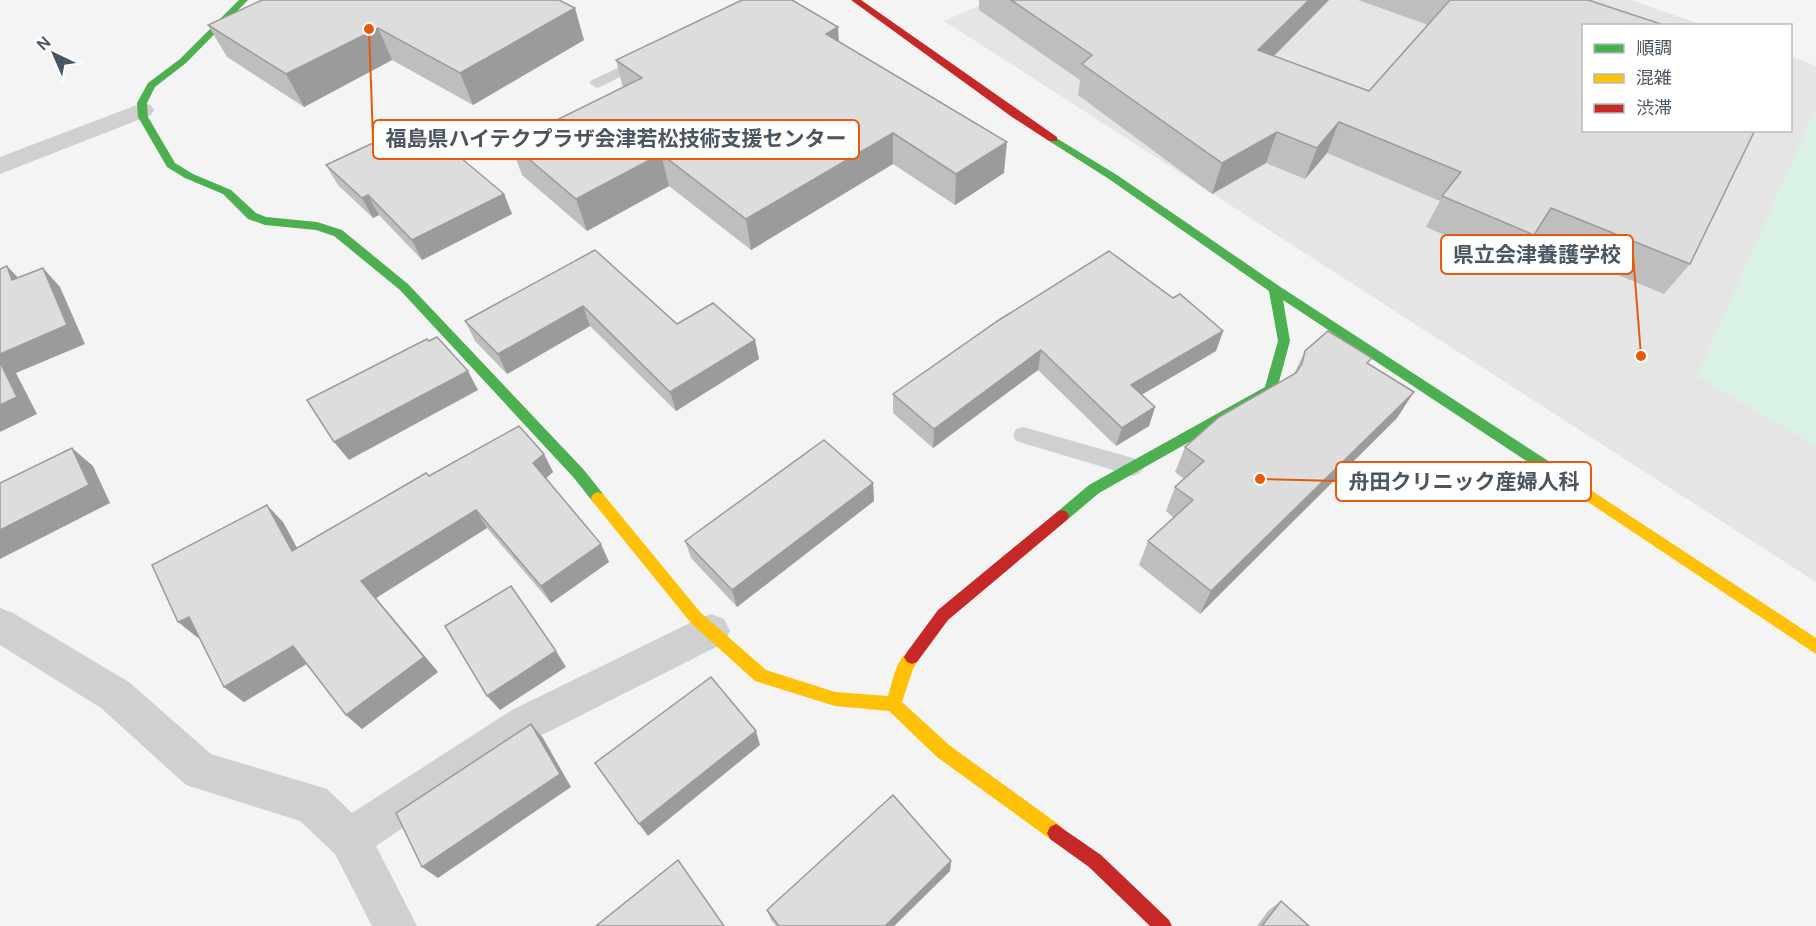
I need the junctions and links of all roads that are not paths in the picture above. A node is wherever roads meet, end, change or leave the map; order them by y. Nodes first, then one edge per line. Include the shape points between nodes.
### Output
1 (244, 0) edge
2 (855, 0) edge
3 (659, 52) edge
4 (597, 83) dead end
5 (142, 110) junction
6 (0, 166) edge
7 (1275, 290) junction
8 (1023, 435) dead end
9 (1133, 467) junction
10 (0, 625) edge
11 (711, 631) junction
12 (1816, 647) edge
13 (893, 704) junction
14 (350, 839) junction
15 (395, 926) edge
16 (1163, 926) edge

1 - 5 street via 183,61 151,85
2 - 7 street via 1016,115
3 - 4 lane
5 - 6 street
5 - 11 street via 171,165 227,192 252,216 338,233 404,287 579,474 696,618
7 - 9 street via 1284,341 1271,390
7 - 12 street
8 - 9 lane
9 - 13 street via 1094,489 943,615 906,665
10 - 14 street via 115,695 200,771 312,804
11 - 13 street via 761,676 836,699
11 - 14 street via 526,723
13 - 16 street via 943,751 1095,861
14 - 15 street

